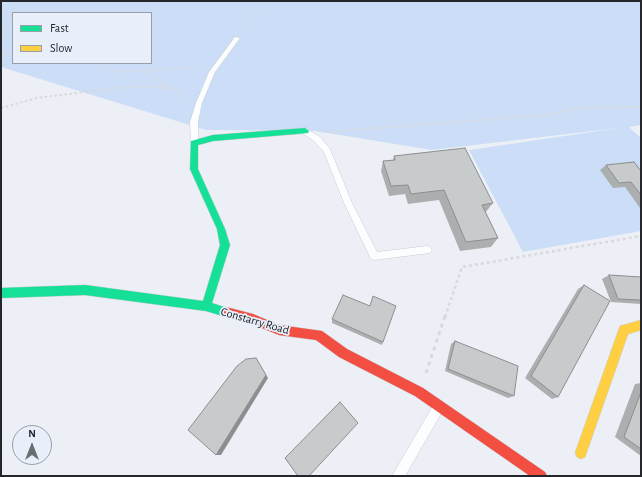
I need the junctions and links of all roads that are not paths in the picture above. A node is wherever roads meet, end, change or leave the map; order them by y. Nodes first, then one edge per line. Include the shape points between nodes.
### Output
1 (237, 38) road end
2 (305, 131) joint
3 (194, 143) junction
4 (427, 250) dead end
5 (1, 293) edge
6 (206, 306) junction
7 (641, 325) edge
8 (439, 405) junction
9 (581, 453) dead end
10 (398, 476) edge
11 (541, 476) edge

1 - 3 lane via 212,72 199,103 194,122
2 - 3 main road via 213,138
2 - 4 lane via 317,139 327,151 348,203 374,256
3 - 6 main road via 194,169 225,245
5 - 6 main road, Constarry Road via 85,290
6 - 8 main road, Constarry Road via 253,319 279,330 318,335 343,353
7 - 9 main road via 624,330
8 - 10 lane
8 - 11 main road, Constarry Road

